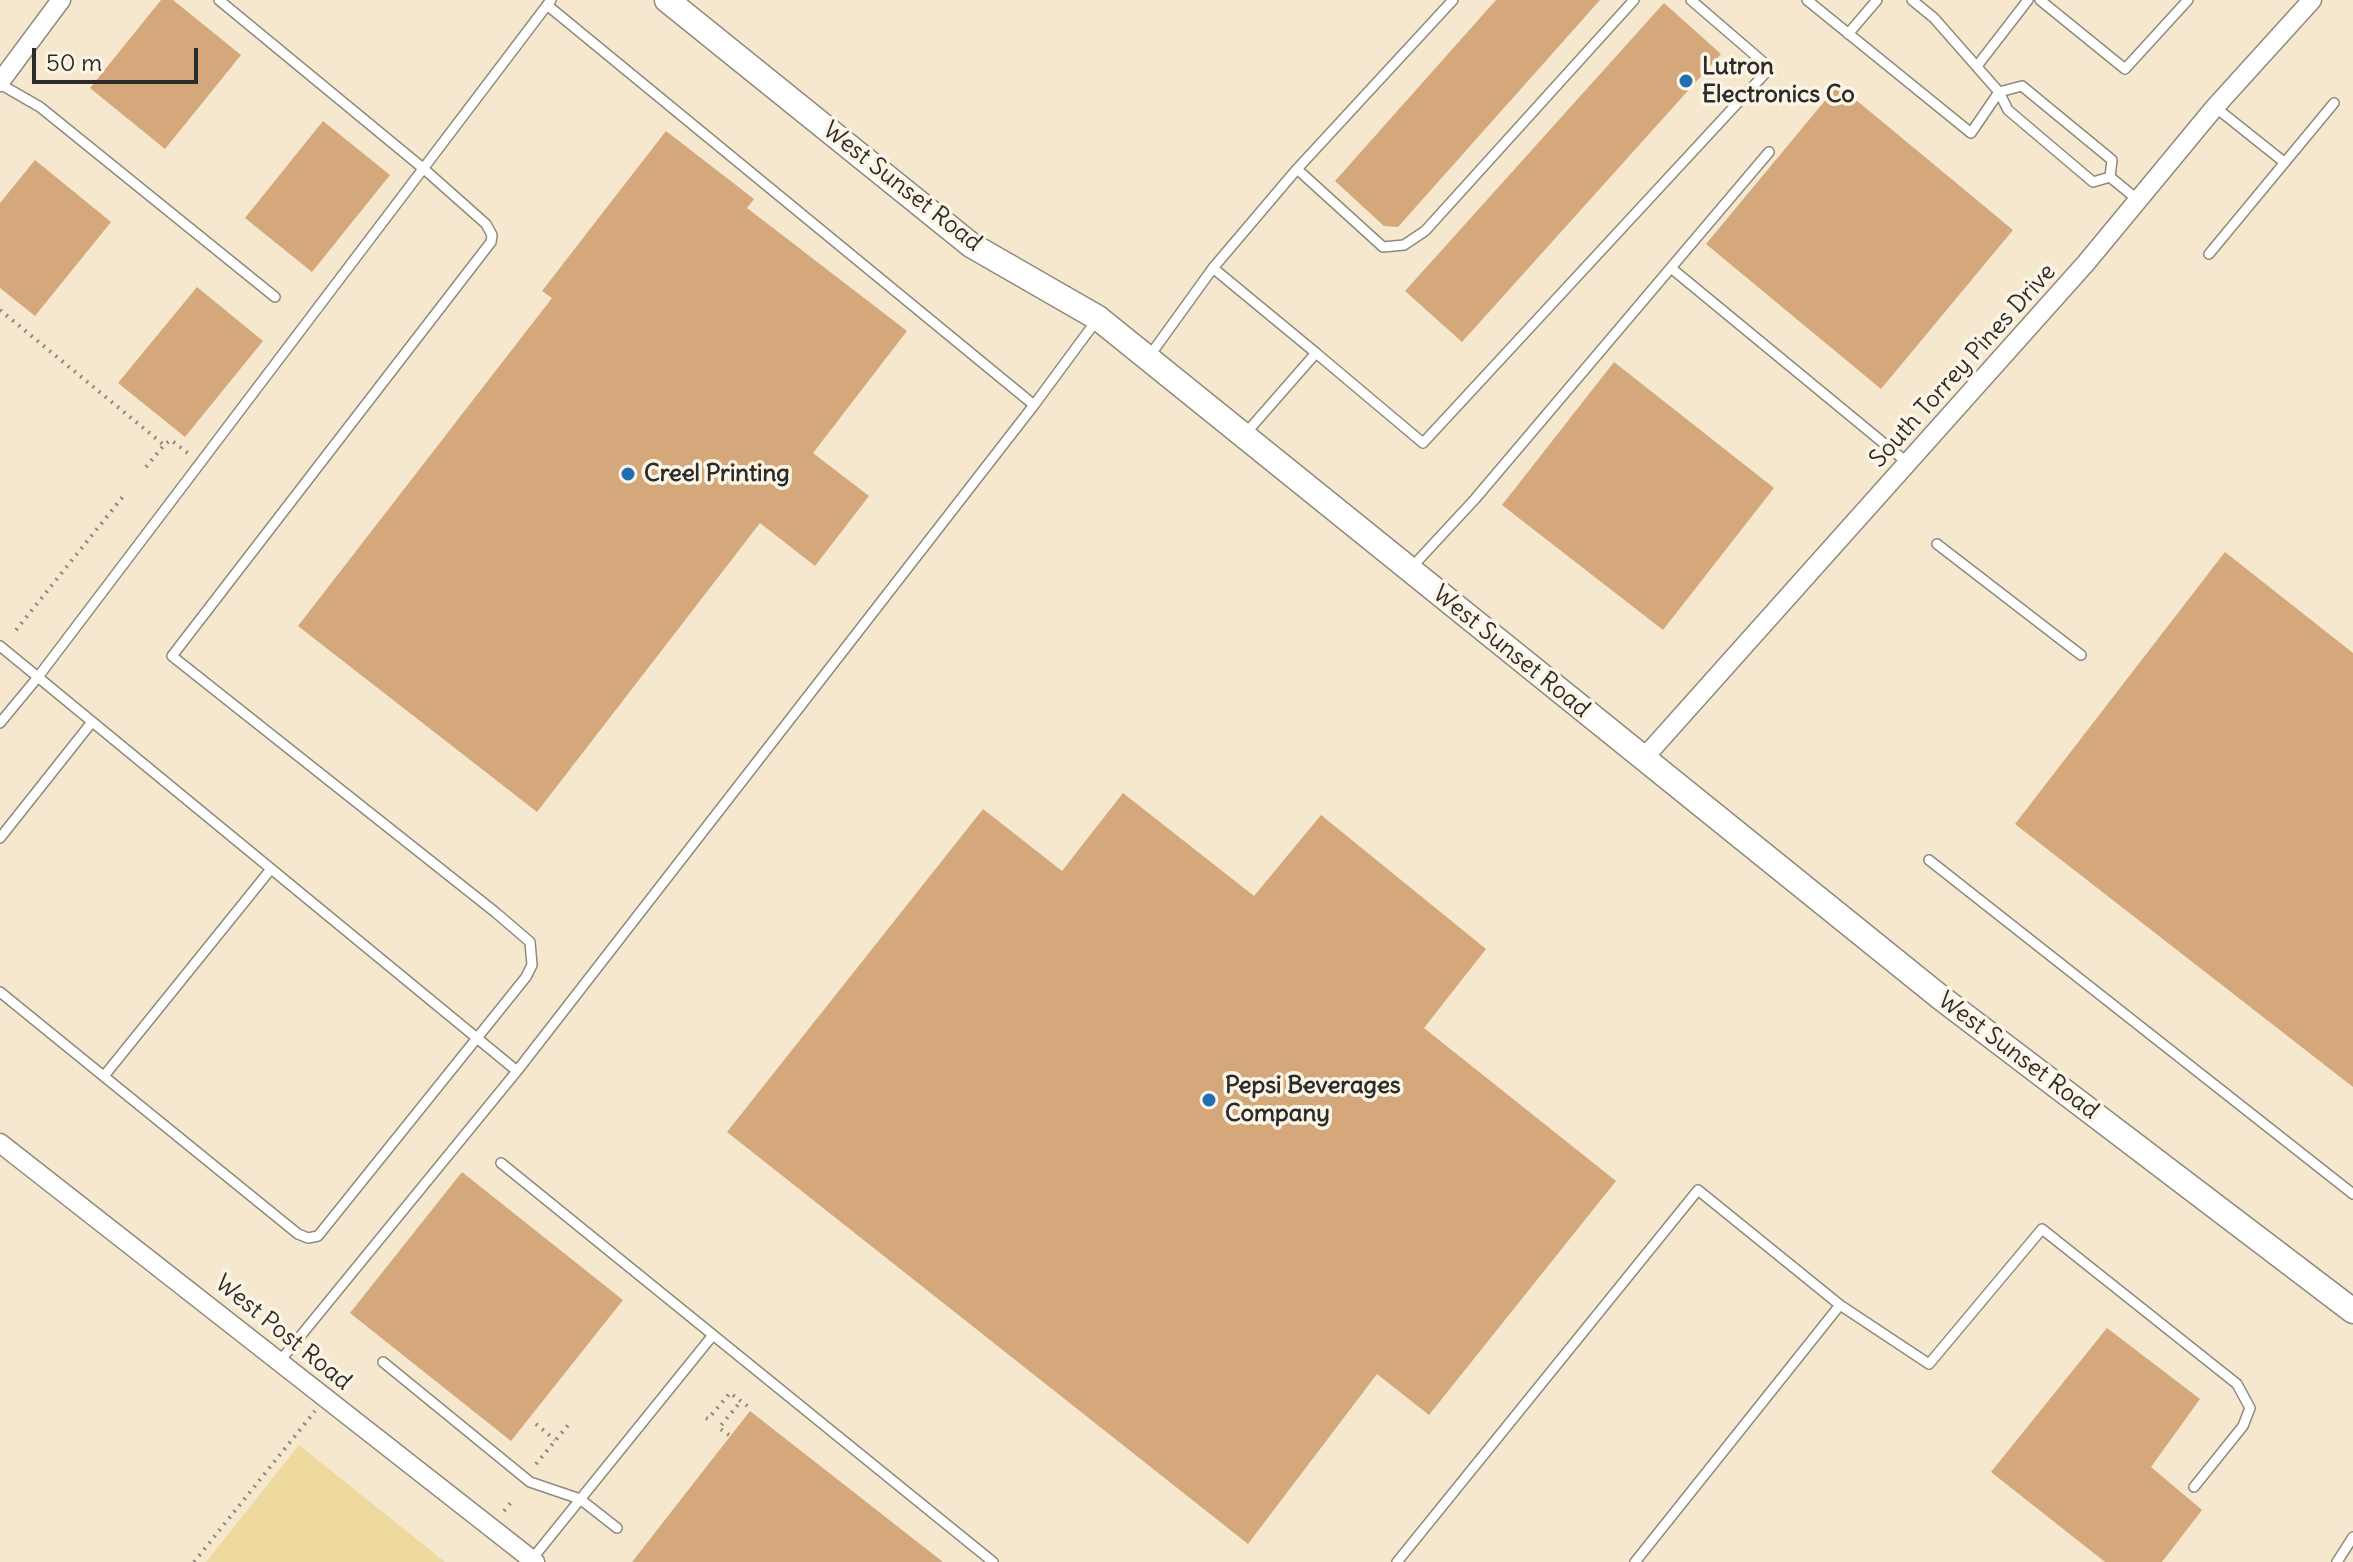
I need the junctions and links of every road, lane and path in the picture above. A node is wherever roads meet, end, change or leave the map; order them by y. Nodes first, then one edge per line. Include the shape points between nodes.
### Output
1 (61, 0) edge
2 (219, 0) edge
3 (667, 0) edge
4 (1453, 0) edge
5 (1634, 0) edge
6 (1691, 0) edge
7 (1807, 0) edge
8 (1877, 0) edge
9 (1912, 0) edge
10 (2040, 0) edge
11 (2188, 0) edge
12 (2312, 0) edge
13 (549, 2) edge
14 (2022, 2) edge
15 (1848, 34) junction
16 (1977, 66) junction
17 (0, 83) edge
18 (1999, 92) junction
19 (2334, 103) dead end
20 (2215, 107) junction
21 (1769, 152) dead end
22 (2284, 162) junction
23 (424, 169) junction
24 (1297, 169) junction
25 (2110, 177) junction
26 (2138, 200) junction
27 (2209, 254) dead end
28 (1213, 268) junction
29 (1671, 268) junction
30 (275, 297) dead end
31 (0, 310) edge
32 (1098, 318) junction
33 (1316, 353) junction
34 (1148, 358) junction
35 (1034, 405) junction
36 (1244, 436) junction
37 (164, 445) junction
38 (191, 455) dead end
39 (1909, 464) junction
40 (146, 467) dead end
41 (125, 494) dead end
42 (1937, 544) dead end
43 (1410, 570) junction
44 (16, 630) dead end
45 (0, 646) edge
46 (2081, 655) dead end
47 (38, 677) junction
48 (92, 722) junction
49 (0, 723) edge
50 (1643, 759) junction
51 (0, 838) edge
52 (1929, 860) dead end
53 (271, 869) junction
54 (0, 992) edge
55 (477, 1038) junction
56 (517, 1071) junction
57 (104, 1076) junction
58 (0, 1143) edge
59 (501, 1163) dead end
60 (2353, 1194) edge
61 (1840, 1305) junction
62 (2353, 1311) edge
63 (713, 1335) junction
64 (280, 1361) junction
65 (383, 1362) dead end
66 (325, 1398) junction
67 (741, 1401) junction
68 (750, 1408) dead end
69 (706, 1418) dead end
70 (536, 1424) dead end
71 (569, 1424) dead end
72 (729, 1435) dead end
73 (555, 1440) junction
74 (536, 1464) dead end
75 (2194, 1487) dead end
76 (580, 1499) junction
77 (513, 1500) dead end
78 (504, 1511) dead end
79 (617, 1528) dead end
80 (2353, 1537) edge
81 (534, 1561) edge
82 (194, 1562) edge
83 (993, 1562) edge
84 (1397, 1562) edge
85 (1635, 1562) edge
86 (2337, 1562) edge

1 - 17 street
2 - 23 lane
3 - 32 main road, West Sunset Road via 971,245
4 - 24 lane
5 - 24 lane via 1425,231 1404,245 1383,247
6 - 33 lane via 1770,68 1423,443
7 - 15 lane
8 - 15 lane
9 - 16 lane
10 - 11 lane via 2125,69
12 - 20 street, South Torrey Pines Drive
13 - 23 lane
13 - 35 lane
14 - 16 lane
15 - 18 lane via 1971,133
16 - 18 lane
17 - 30 lane via 40,107
18 - 25 lane via 2008,110 2093,182
18 - 25 lane via 2022,86 2112,160
19 - 22 lane
20 - 22 lane
20 - 26 street, South Torrey Pines Drive
21 - 29 lane
22 - 27 lane
23 - 47 lane
23 - 55 lane via 486,224 491,242 172,656 530,942 532,965 526,977
24 - 28 lane
25 - 26 lane
26 - 39 street, South Torrey Pines Drive
28 - 33 lane
28 - 34 lane
29 - 39 lane
29 - 43 lane
31 - 37 path
32 - 34 main road, West Sunset Road
32 - 35 lane
33 - 36 lane
34 - 36 main road, West Sunset Road
35 - 56 lane
36 - 43 main road, West Sunset Road
37 - 38 path via 171,440
37 - 40 path
39 - 50 street, South Torrey Pines Drive
41 - 44 path
42 - 46 lane
43 - 50 main road, West Sunset Road
45 - 47 lane
47 - 48 lane
47 - 49 lane
48 - 51 lane
48 - 53 lane
50 - 62 main road, West Sunset Road via 1940,997
52 - 60 lane
53 - 55 lane
53 - 57 lane
54 - 57 lane
55 - 56 lane
55 - 57 lane via 318,1236 308,1238
56 - 64 lane
58 - 64 street, West Post Road
59 - 63 lane
61 - 75 lane via 1929,1364 2042,1229 2237,1384 2250,1408 2247,1417
61 - 84 lane via 1698,1190
61 - 85 lane
63 - 76 lane
63 - 83 lane
64 - 66 street, West Post Road
65 - 76 lane via 530,1482
66 - 81 street, West Post Road
66 - 82 path
67 - 68 path
67 - 69 path via 730,1393
67 - 72 path via 719,1428
70 - 73 path
71 - 73 path
73 - 74 path
76 - 79 lane
76 - 81 lane
77 - 78 path
80 - 86 lane

